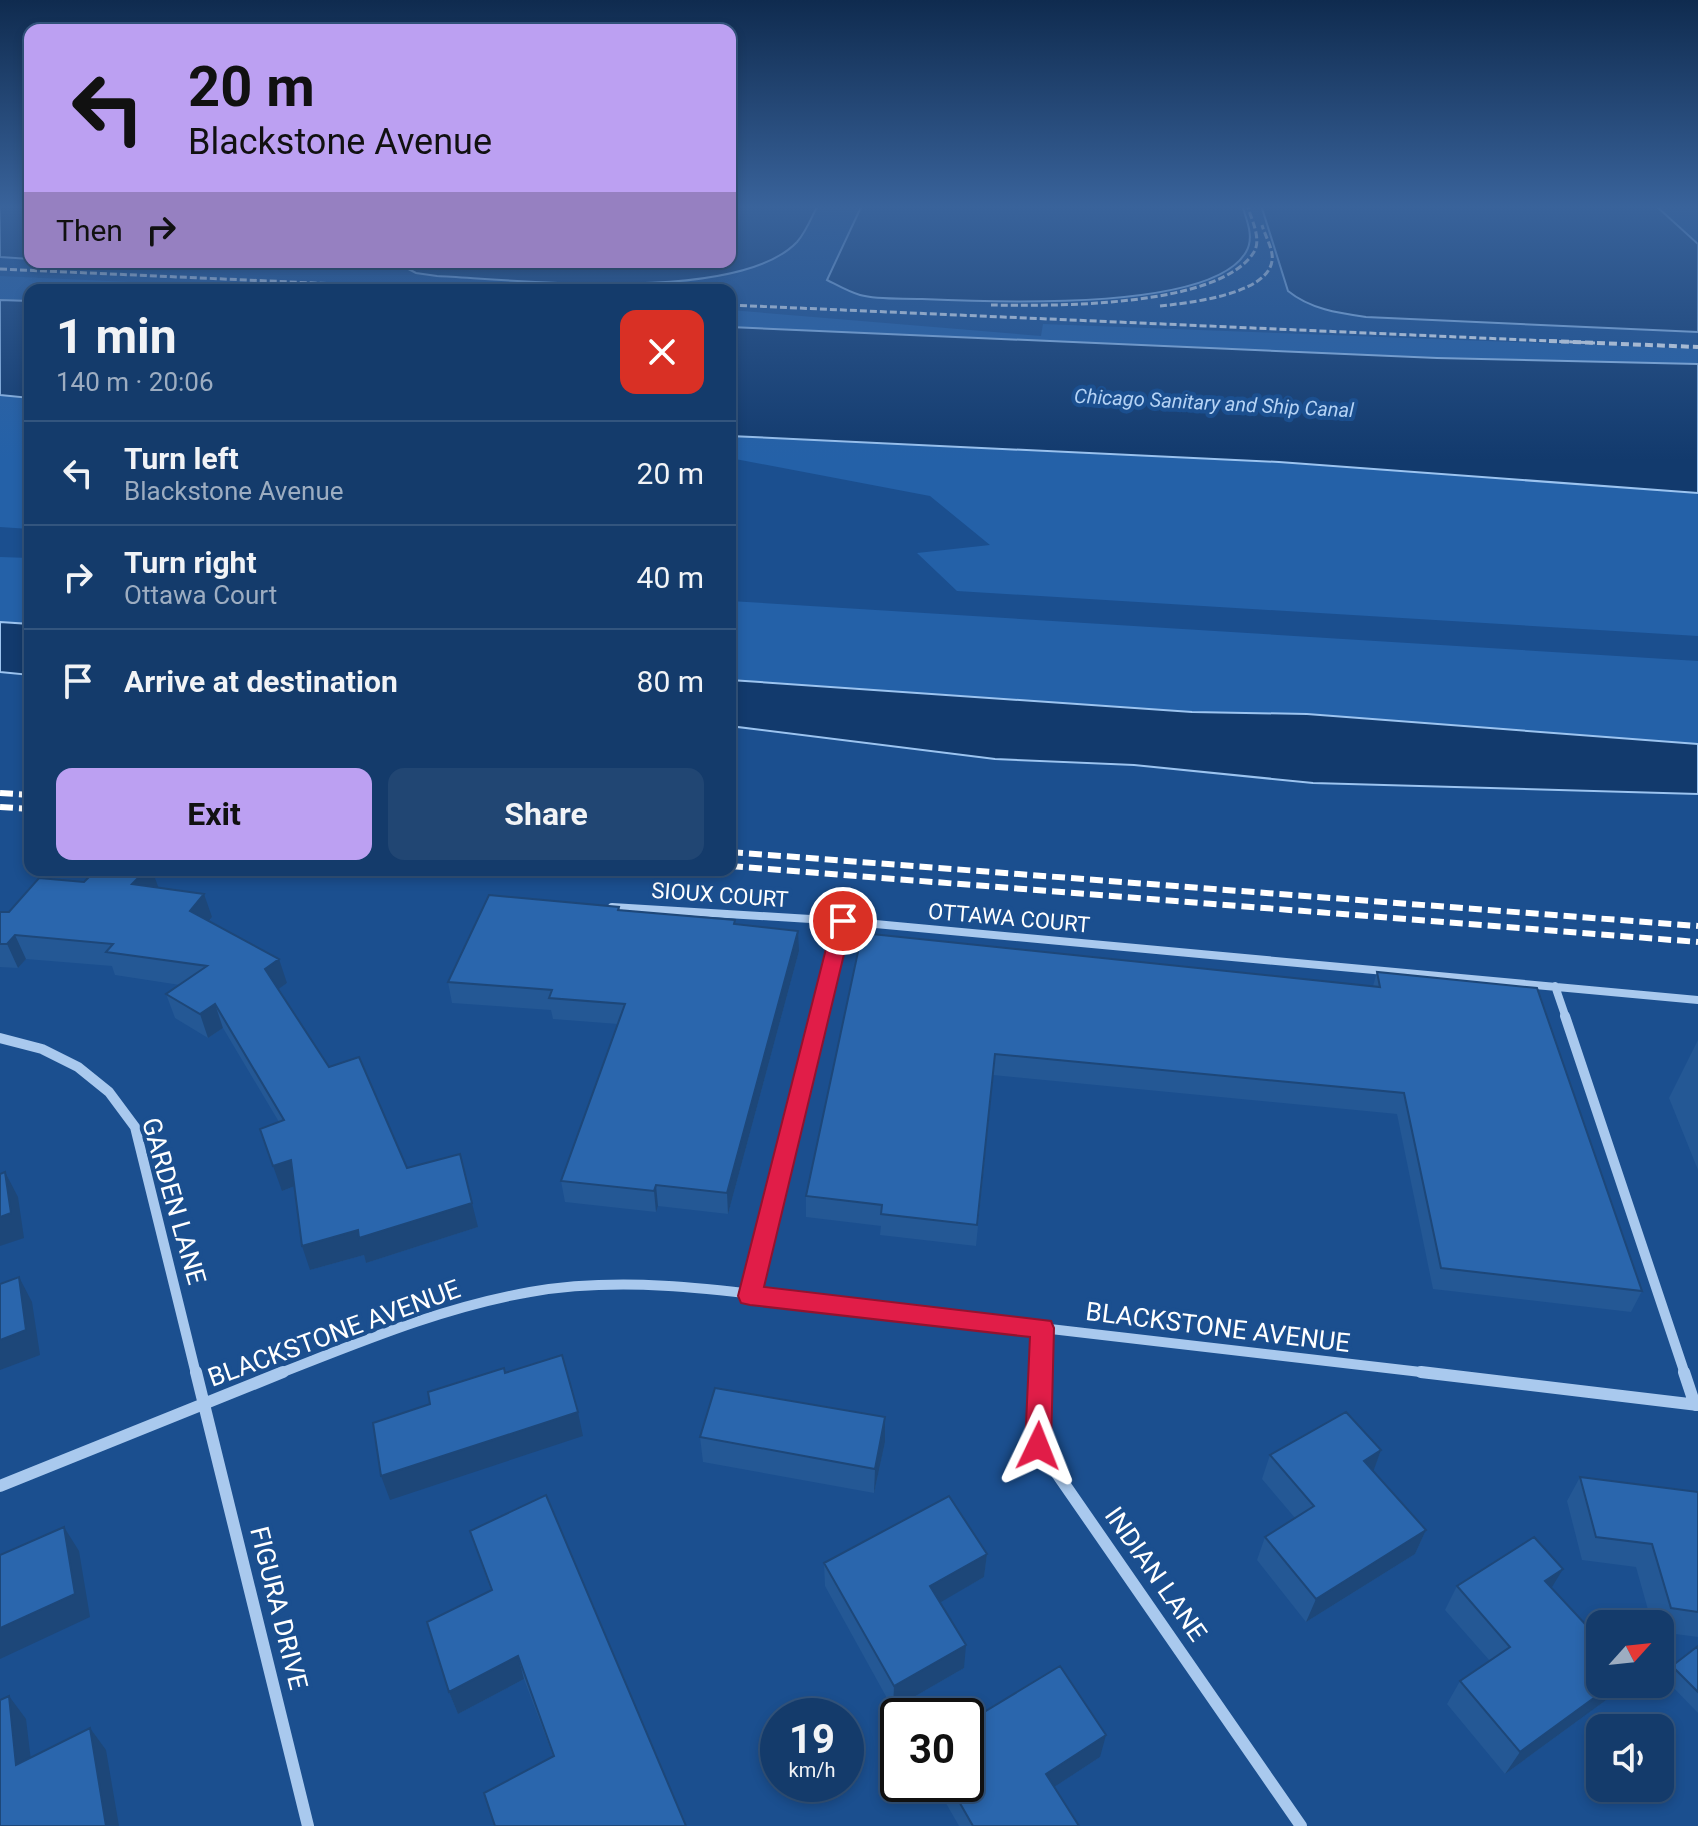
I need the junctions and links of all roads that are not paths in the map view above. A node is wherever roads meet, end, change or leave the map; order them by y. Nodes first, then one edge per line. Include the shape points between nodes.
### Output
1 (609, 906) edge
2 (843, 921) junction
3 (1555, 986) junction
4 (1698, 1000) edge
5 (0, 1038) edge
6 (750, 1296) junction
7 (1042, 1328) junction
8 (204, 1402) junction
9 (1696, 1405) edge
10 (0, 1486) edge
11 (308, 1826) edge
12 (1301, 1826) edge

1 - 2 street, SIOUX COURT
2 - 3 street, OTTAWA COURT
2 - 6 street
3 - 4 street, OTTAWA COURT
3 - 9 street
5 - 8 street, GARDEN LANE via 68,1059 108,1089 135,1127
6 - 7 street, BLACKSTONE AVENUE
6 - 8 street, BLACKSTONE AVENUE via 603,1284 530,1292 386,1331
7 - 9 street, BLACKSTONE AVENUE
7 - 12 street, INDIAN LANE via 1038,1446
8 - 10 street, BLACKSTONE AVENUE
8 - 11 street, FIGURA DRIVE

